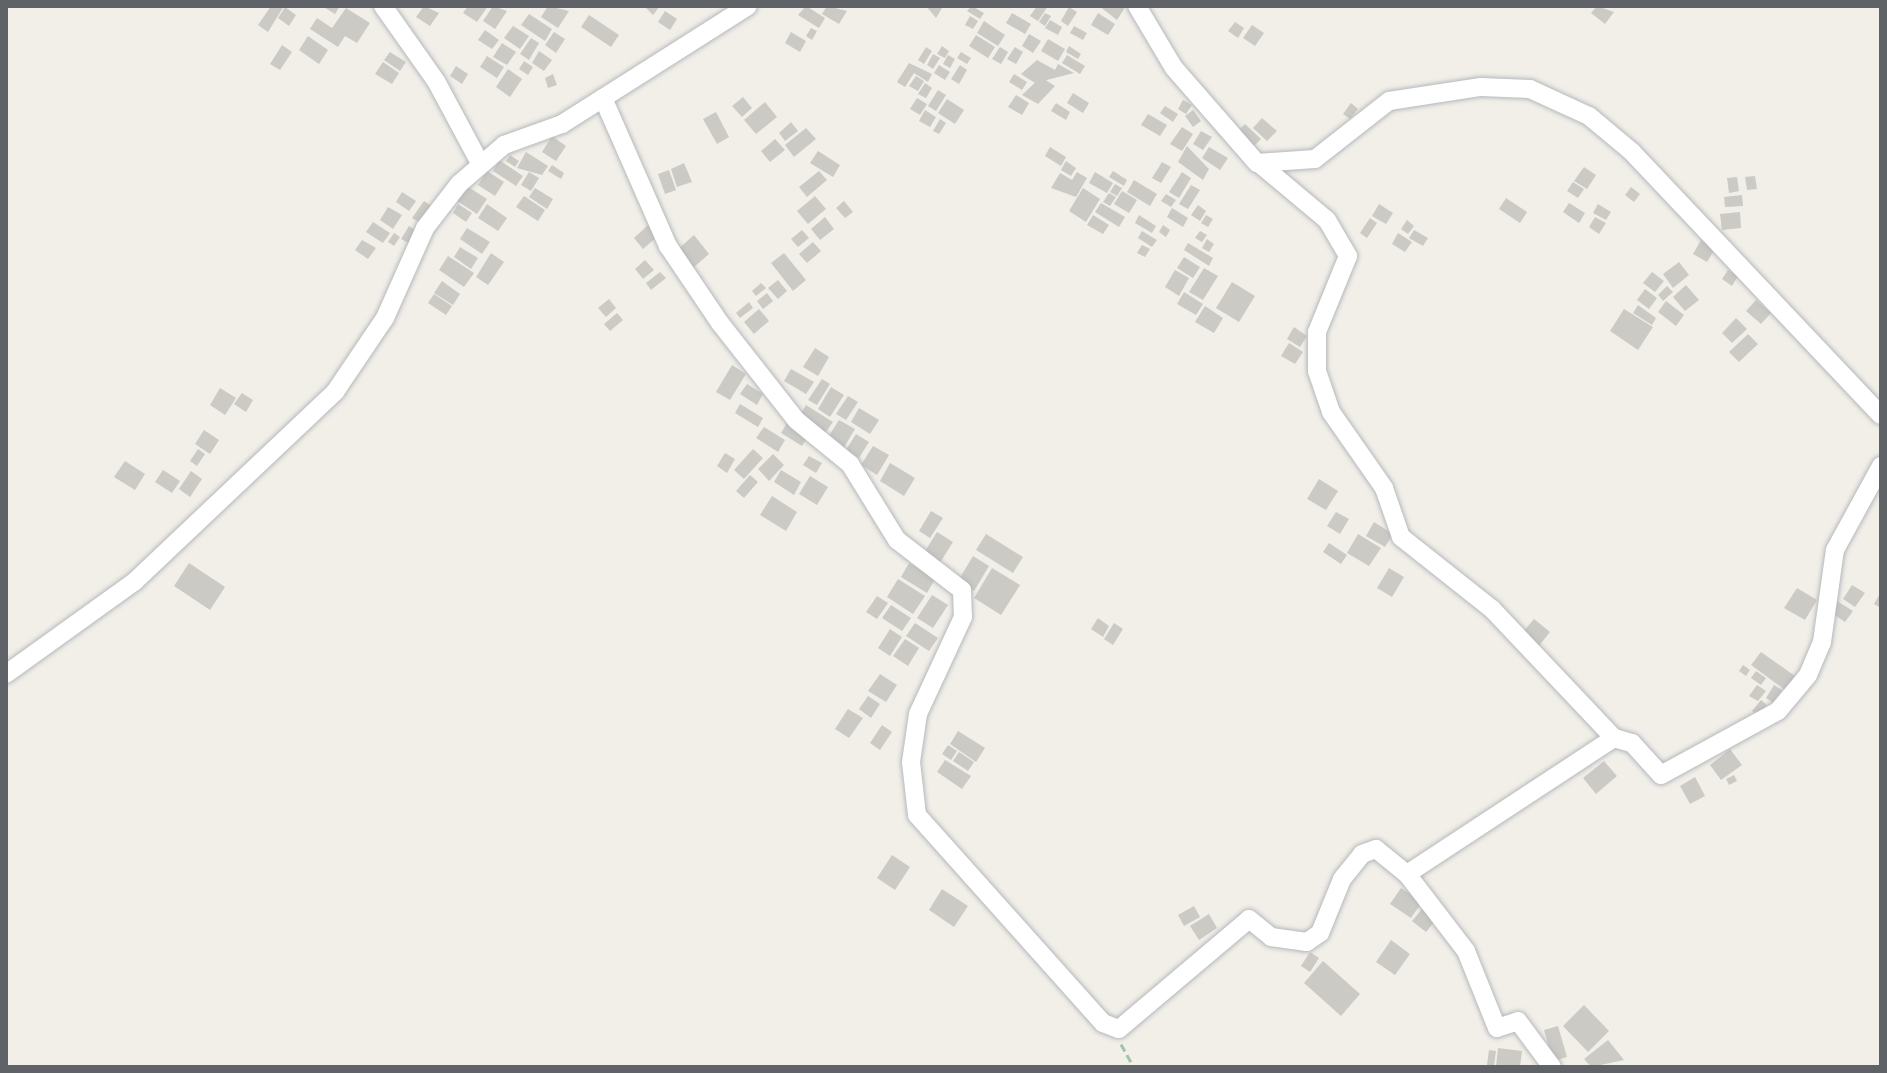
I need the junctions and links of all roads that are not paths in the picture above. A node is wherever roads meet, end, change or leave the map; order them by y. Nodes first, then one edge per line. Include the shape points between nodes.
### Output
1 (383, 6) edge
2 (748, 6) edge
3 (1137, 6) edge
4 (603, 98) junction
5 (1257, 163) junction
6 (481, 165) junction
7 (1881, 415) edge
8 (1881, 466) edge
9 (6, 674) edge
10 (1614, 738) junction
11 (1407, 874) junction
12 (1552, 1067) edge

1 - 6 street via 436,81
2 - 4 street
3 - 5 street via 1174,68
4 - 6 street via 562,124 504,145
4 - 11 street via 668,246 720,323 796,420 850,464 897,540 962,590 963,617 918,714 911,762 917,815 1103,1023 1119,1029 1249,919 1271,937 1307,942 1320,933 1342,879 1362,854 1376,849
5 - 7 street via 1315,159 1389,101 1481,87 1530,89 1589,116 1632,152
5 - 10 street via 1283,177 1327,220 1348,256 1317,332 1317,371 1331,412 1384,488 1401,537 1492,609
6 - 9 street via 425,228 385,318 335,392 134,582
8 - 10 street via 1835,550 1822,642 1808,675 1778,711 1661,775 1632,743
10 - 11 street
11 - 12 street via 1466,951 1497,1028 1518,1021

